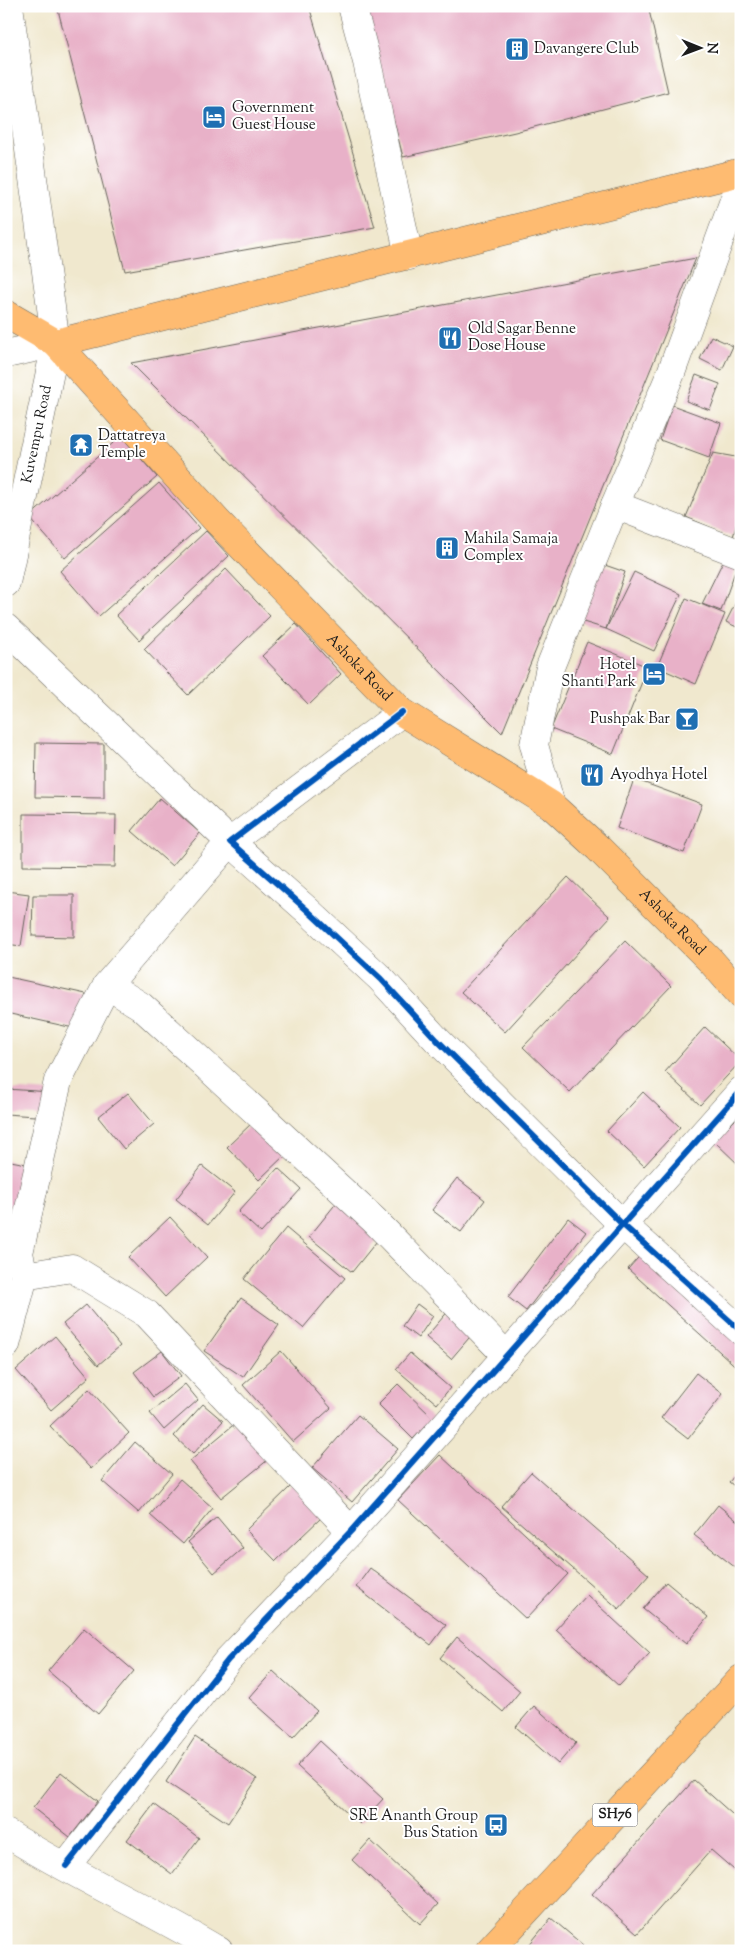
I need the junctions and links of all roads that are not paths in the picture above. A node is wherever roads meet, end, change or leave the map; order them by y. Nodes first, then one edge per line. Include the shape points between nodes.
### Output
1 (9, 6) edge
2 (352, 6) edge
3 (741, 172) edge
4 (741, 181) edge
5 (409, 256) junction
6 (6, 314) edge
7 (56, 343) junction
8 (6, 354) edge
9 (615, 505) junction
10 (741, 554) edge
11 (6, 583) edge
12 (6, 628) edge
13 (402, 712) junction
14 (551, 805) junction
15 (230, 842) junction
16 (107, 985) junction
17 (741, 995) edge
18 (741, 1091) edge
19 (622, 1224) junction
20 (24, 1276) junction
21 (741, 1331) edge
22 (6, 1344) edge
23 (507, 1356) junction
24 (351, 1531) junction
25 (741, 1680) edge
26 (6, 1833) edge
27 (66, 1866) junction
28 (219, 1951) edge
29 (489, 1951) edge

1 - 7 street, Kuvempu Road
2 - 5 street
3 - 5 main road
4 - 9 street via 671,374
5 - 7 main road
6 - 7 main road, Ashoka Road
7 - 8 street
7 - 11 street, Kuvempu Road
7 - 13 main road, Ashoka Road via 216,520
9 - 10 street
9 - 14 street via 548,675 534,745
12 - 15 street
13 - 14 main road, Ashoka Road
13 - 15 street
14 - 17 main road, Ashoka Road via 712,961
15 - 16 street
15 - 19 street via 381,979 437,1040
16 - 20 street via 58,1081 19,1253
16 - 23 street via 140,1006 367,1213
18 - 19 street
19 - 21 street
19 - 23 street
20 - 22 street
20 - 24 street via 72,1268 147,1314
23 - 24 street
24 - 27 street via 228,1660
25 - 29 main road, SH76
26 - 27 street
27 - 28 street

